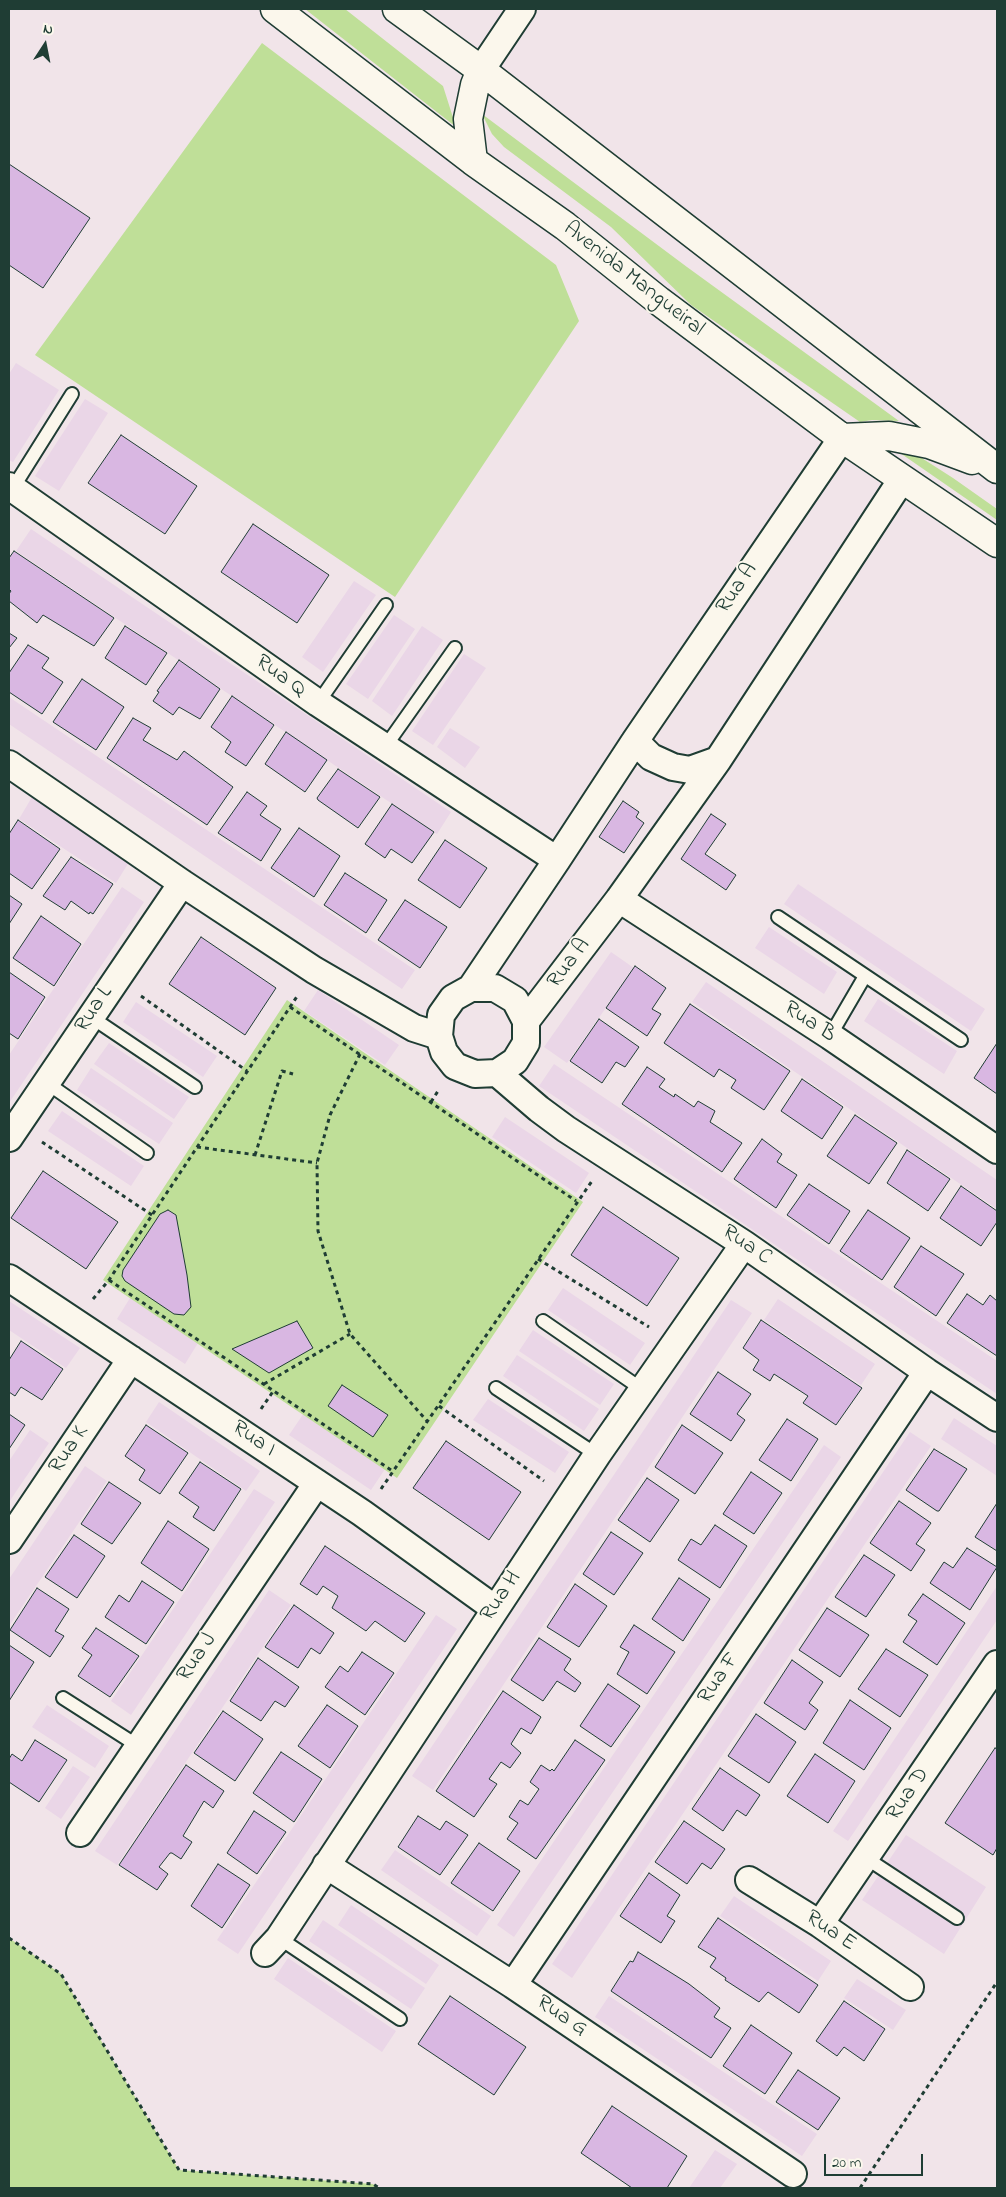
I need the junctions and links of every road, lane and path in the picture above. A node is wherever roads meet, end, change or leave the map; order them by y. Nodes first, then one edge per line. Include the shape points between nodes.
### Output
1 (274, 9) edge
2 (397, 9) edge
3 (522, 9) edge
4 (481, 70) junction
5 (473, 161) junction
6 (72, 394) dead end
7 (842, 438) junction
8 (997, 469) edge
9 (902, 479) junction
10 (11, 487) edge
11 (997, 543) edge
12 (386, 605) dead end
13 (455, 648) dead end
14 (318, 704) junction
15 (634, 741) junction
16 (385, 746) junction
17 (718, 760) junction
18 (9, 764) edge
19 (557, 860) junction
20 (182, 883) junction
21 (619, 899) junction
22 (778, 917) dead end
23 (314, 970) junction
24 (864, 976) junction
25 (116, 978) junction
26 (471, 988) junction
27 (290, 1007) junction
28 (91, 1017) junction
29 (526, 1021) junction
30 (439, 1036) junction
31 (830, 1036) junction
32 (962, 1040) dead end
33 (360, 1054) junction
34 (247, 1071) junction
35 (497, 1073) junction
36 (293, 1074) dead end
37 (47, 1083) junction
38 (195, 1087) dead end
39 (13, 1131) edge
40 (197, 1148) junction
41 (997, 1150) edge
42 (147, 1153) dead end
43 (255, 1155) junction
44 (610, 1157) junction
45 (317, 1163) junction
46 (576, 1201) junction
47 (152, 1215) junction
48 (744, 1244) junction
49 (538, 1259) junction
50 (9, 1278) edge
51 (109, 1280) junction
52 (76, 1321) junction
53 (543, 1321) dead end
54 (350, 1334) junction
55 (675, 1342) junction
56 (131, 1359) junction
57 (927, 1372) junction
58 (264, 1384) junction
59 (496, 1388) dead end
60 (643, 1390) junction
61 (439, 1406) junction
62 (997, 1418) edge
63 (428, 1422) junction
64 (597, 1455) junction
65 (394, 1472) junction
66 (317, 1483) junction
67 (569, 1499) junction
68 (362, 1513) junction
69 (9, 1540) edge
70 (494, 1608) junction
71 (996, 1667) edge
72 (63, 1698) dead end
73 (138, 1746) junction
74 (80, 1833) dead end
75 (866, 1858) junction
76 (326, 1865) junction
77 (749, 1880) dead end
78 (957, 1918) dead end
79 (820, 1924) junction
80 (9, 1938) edge
81 (272, 1945) joint
82 (997, 1982) edge
83 (514, 1985) junction
84 (910, 1987) dead end
85 (400, 2019) dead end
86 (793, 2174) dead end
87 (379, 2188) edge
88 (860, 2188) edge

1 - 5 street, Avenida Mangueiral
2 - 4 street
3 - 4 street
4 - 5 street via 474,85 468,119
4 - 8 street
5 - 7 street, Avenida Mangueiral via 565,226
6 - 10 lane
7 - 8 street via 888,436 930,444
7 - 9 street, Avenida Mangueiral
7 - 15 street, Rua A
9 - 11 street, Avenida Mangueiral
9 - 17 street, Rua A
10 - 14 street, Rua Q
12 - 14 lane
13 - 16 lane
14 - 16 street, Rua Q
15 - 17 street via 651,757 673,767 690,770
15 - 19 street, Rua A
16 - 19 street, Rua Q
17 - 21 street, Rua A
18 - 20 street
19 - 26 street, Rua A
20 - 23 street
20 - 25 street, Rua L
21 - 29 street, Rua A
21 - 31 street, Rua B
22 - 24 lane
23 - 27 path
23 - 30 street via 414,1028
24 - 31 lane
24 - 32 lane
25 - 28 street, Rua L
25 - 34 path
26 - 29 street via 495,988 515,1000
26 - 30 street, Rua A via 453,998 441,1015
27 - 33 path
27 - 34 path
28 - 37 street, Rua L
28 - 38 lane
29 - 35 street via 526,1042 515,1061
30 - 35 street via 444,1052 456,1066 475,1074
31 - 41 street, Rua B
33 - 45 path via 330,1115
33 - 46 path
34 - 40 path
35 - 44 street, Rua C via 539,1109
36 - 43 path via 282,1071
37 - 39 street, Rua L
37 - 42 lane
39 - 47 path
40 - 43 path
40 - 47 path
43 - 45 path
44 - 46 path
44 - 48 street, Rua C
45 - 54 path via 318,1231
46 - 49 path
47 - 51 path
48 - 55 street, Rua H
48 - 57 street, Rua C
49 - 55 path
49 - 61 path
50 - 52 street, Rua I
51 - 52 path
51 - 58 path
52 - 56 street, Rua I
53 - 60 lane
54 - 58 path
54 - 63 path
55 - 60 street, Rua H
56 - 66 street, Rua I
56 - 69 street, Rua K
57 - 62 street, Rua C
57 - 83 street, Rua F
58 - 65 path
59 - 64 lane
60 - 64 street, Rua H
61 - 63 path
61 - 67 path
63 - 65 path
64 - 67 street, Rua H
65 - 68 path
66 - 68 street, Rua I
66 - 73 street, Rua J
67 - 70 street, Rua H
68 - 70 street, Rua I
70 - 76 street, Rua H
71 - 75 street, Rua D
72 - 73 lane
73 - 74 street, Rua J
75 - 78 lane
75 - 79 street, Rua D
76 - 81 street, Rua H
76 - 83 street, Rua G
77 - 79 street, Rua E
79 - 84 street, Rua E
80 - 87 path via 61,1974 179,2170 373,2184
81 - 85 lane
82 - 88 path
83 - 86 street, Rua G

